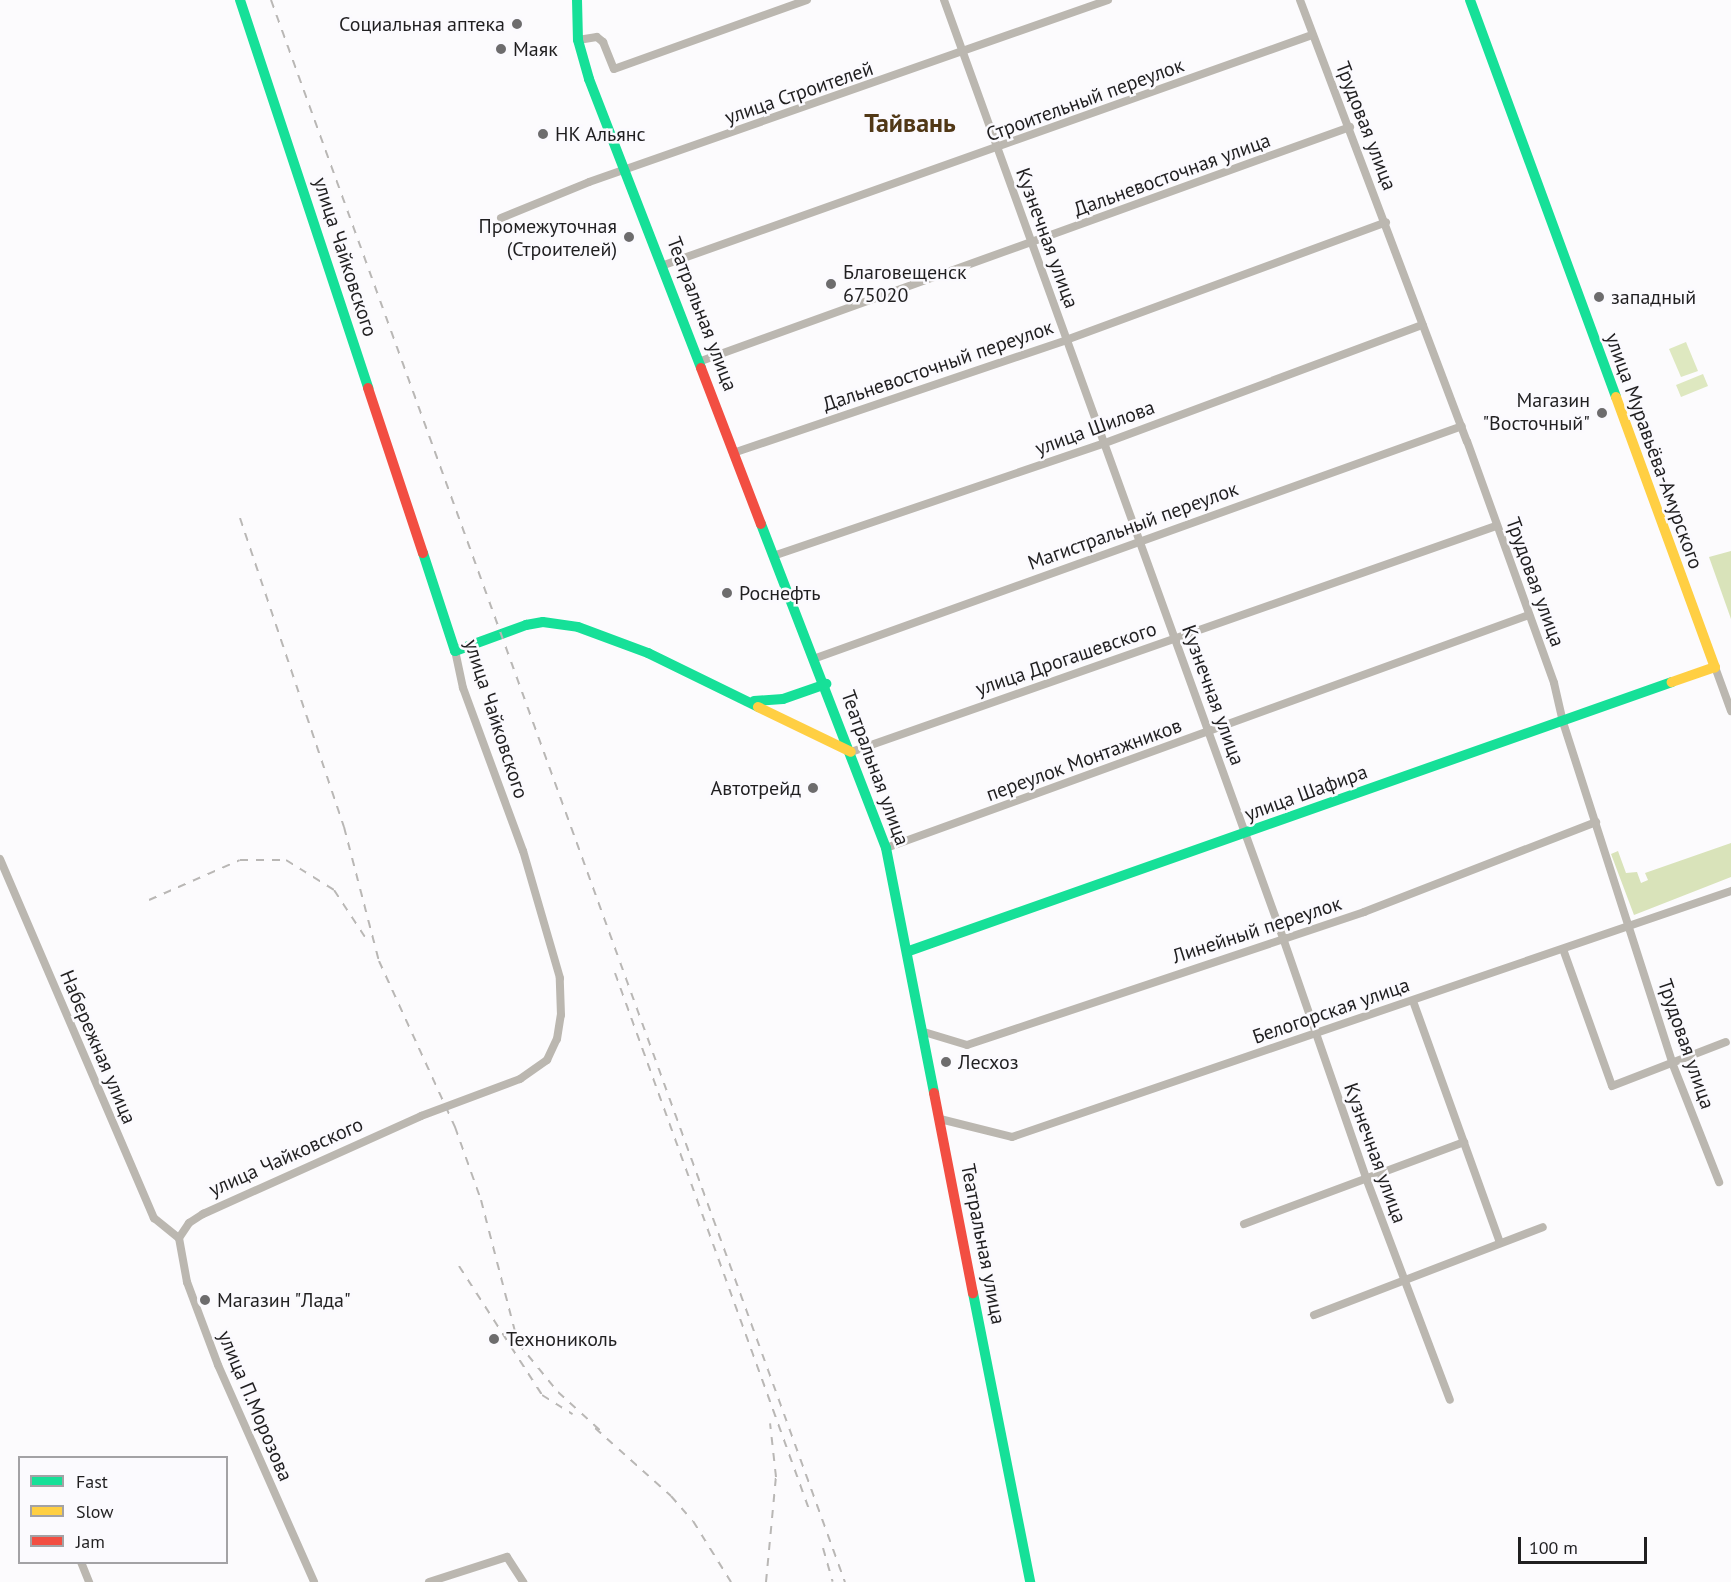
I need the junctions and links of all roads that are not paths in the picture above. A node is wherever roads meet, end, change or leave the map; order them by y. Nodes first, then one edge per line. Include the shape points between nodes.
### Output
1 (240, 0) edge
2 (577, 0) edge
3 (807, 0) edge
4 (944, 0) edge
5 (1108, 0) edge
6 (1300, 0) edge
7 (1470, 0) edge
8 (1312, 35) junction
9 (578, 40) junction
10 (964, 52) junction
11 (1350, 127) junction
12 (998, 148) junction
13 (627, 171) junction
14 (501, 218) dead end
15 (1386, 222) junction
16 (1032, 244) junction
17 (664, 265) junction
18 (1423, 325) junction
19 (1066, 340) junction
20 (701, 361) junction
21 (1462, 426) junction
22 (1105, 443) junction
23 (736, 452) junction
24 (1496, 526) junction
25 (1141, 541) junction
26 (776, 555) junction
27 (1529, 615) junction
28 (1175, 638) junction
29 (454, 651) junction
30 (816, 658) junction
31 (1715, 667) junction
32 (826, 684) junction
33 (748, 700) junction
34 (1731, 711) edge
35 (1562, 719) junction
36 (1210, 732) junction
37 (851, 752) junction
38 (1596, 822) junction
39 (1244, 835) junction
40 (886, 848) junction
41 (0, 859) edge
42 (1731, 891) edge
43 (1629, 927) junction
44 (1283, 938) junction
45 (1563, 950) junction
46 (909, 951) junction
47 (1413, 1001) junction
48 (924, 1032) junction
49 (1315, 1035) junction
50 (1726, 1042) dead end
51 (1673, 1065) junction
52 (940, 1119) junction
53 (1464, 1142) junction
54 (1366, 1178) junction
55 (1719, 1182) dead end
56 (1244, 1224) dead end
57 (1543, 1227) dead end
58 (179, 1238) junction
59 (1500, 1243) junction
60 (1402, 1278) junction
61 (1314, 1315) dead end
62 (1450, 1401) dead end
63 (81, 1564) edge
64 (89, 1582) edge
65 (314, 1582) edge
66 (429, 1582) edge
67 (523, 1582) edge
68 (1030, 1582) edge

1 - 29 street, улица Чайковского
2 - 9 street, Театральная улица
3 - 9 street via 614,69 597,37
4 - 10 street, Кузнечная улица
5 - 10 street, улица Строителей
6 - 8 street, Трудовая улица
7 - 31 street, улица Муравьёва-Амурского
8 - 11 street, Трудовая улица
8 - 12 street, Строительный переулок
9 - 13 street, Театральная улица via 589,79
10 - 12 street, Кузнечная улица
10 - 13 street, улица Строителей
11 - 15 street, Трудовая улица
11 - 16 street, Дальневосточная улица
12 - 16 street, Кузнечная улица
12 - 17 street, Строительный переулок
13 - 14 street, улица Строителей via 588,182
13 - 17 street, Театральная улица
15 - 18 street, Трудовая улица
15 - 19 street, Дальневосточный переулок
16 - 19 street, Кузнечная улица
16 - 20 street, Дальневосточная улица
17 - 20 street, Театральная улица
18 - 21 street, Трудовая улица
18 - 22 street, улица Шилова
19 - 22 street, Кузнечная улица
19 - 23 street, Дальневосточный переулок
20 - 23 street, Театральная улица
21 - 24 street, Трудовая улица
21 - 25 street, Магистральный переулок
22 - 25 street, Кузнечная улица
22 - 26 street, улица Шилова
23 - 26 street, Театральная улица
24 - 27 street, Трудовая улица
24 - 28 street, улица Дрогашевского
25 - 28 street, Кузнечная улица
25 - 30 street, Магистральный переулок
26 - 30 street, Театральная улица
27 - 35 street, Трудовая улица via 1554,683
27 - 36 street, переулок Монтажников
28 - 36 street, Кузнечная улица
28 - 37 street, улица Дрогашевского
29 - 33 street via 526,625 556,623 578,627 648,654
29 - 58 street, улица Чайковского via 463,688 523,851 560,978 561,1015 548,1060 520,1079 421,1116 202,1214 189,1223
30 - 32 street, Театральная улица
31 - 34 street, улица Муравьёва-Амурского
31 - 35 street, улица Шафира
32 - 33 street via 783,699
32 - 37 street, Театральная улица
33 - 37 street
35 - 38 street, Трудовая улица
35 - 39 street, улица Шафира
36 - 39 street, Кузнечная улица
36 - 40 street, переулок Монтажников
37 - 40 street, Театральная улица
38 - 43 street, Трудовая улица
38 - 44 street, Линейный переулок via 1364,912
39 - 44 street, Кузнечная улица
39 - 46 street, улица Шафира
40 - 46 street, Театральная улица
41 - 58 street, Набережная улица via 153,1218
42 - 43 street, Белогорская улица
43 - 45 street, Белогорская улица
43 - 51 street, Трудовая улица
44 - 48 street, Линейный переулок via 967,1045
44 - 49 street, Кузнечная улица
45 - 47 street, Белогорская улица
45 - 51 street via 1612,1086
46 - 48 street, Театральная улица
47 - 49 street, Белогорская улица
47 - 53 street
48 - 52 street, Театральная улица
49 - 52 street, Белогорская улица via 1012,1137
49 - 54 street, Кузнечная улица
50 - 51 street
51 - 55 street, Трудовая улица
52 - 68 street, Театральная улица
53 - 54 street
53 - 59 street
54 - 56 street
54 - 60 street, Кузнечная улица
57 - 59 street
58 - 65 street, улица П.Морозова via 187,1282 218,1365
59 - 60 street
60 - 61 street
60 - 62 street, Кузнечная улица
63 - 64 street
66 - 67 street via 507,1557

